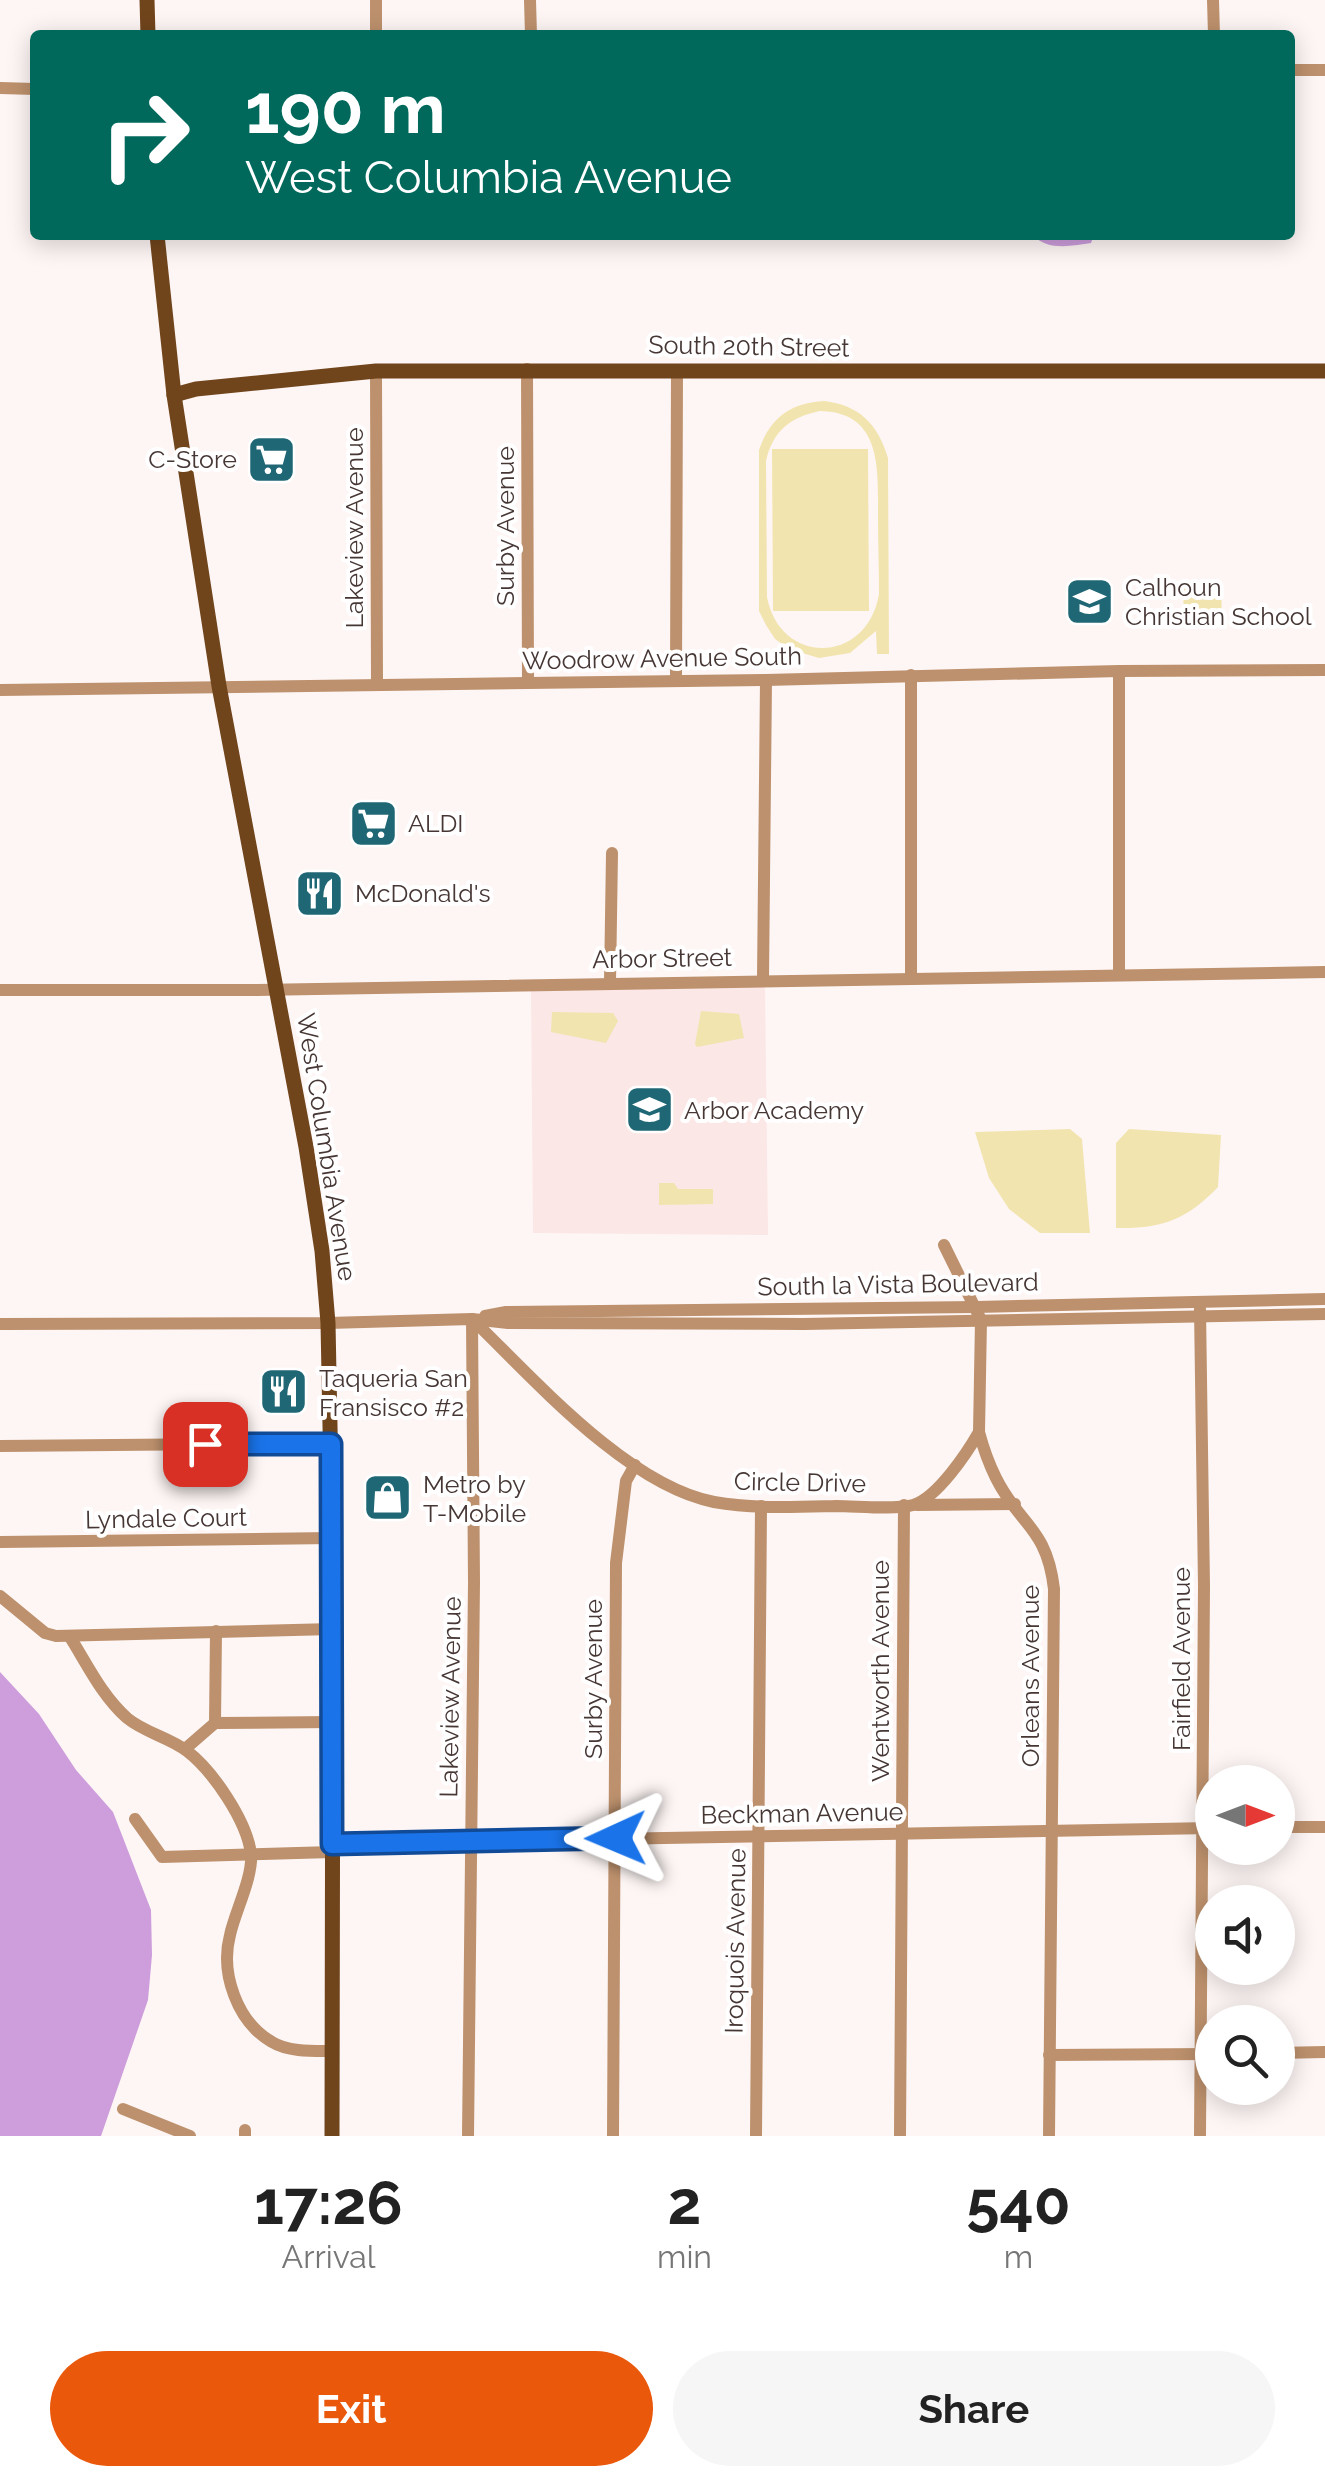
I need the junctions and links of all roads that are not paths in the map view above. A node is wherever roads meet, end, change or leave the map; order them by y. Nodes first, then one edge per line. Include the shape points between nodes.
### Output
1 (147, 0) edge
2 (376, 0) edge
3 (530, 0) edge
4 (1213, 0) edge
5 (148, 30) edge
6 (376, 30) edge
7 (531, 30) edge
8 (1214, 30) edge
9 (1295, 70) edge
10 (1325, 70) edge
11 (0, 88) edge
12 (30, 89) edge
13 (158, 240) edge
14 (527, 369) junction
15 (677, 370) junction
16 (376, 371) junction
17 (1325, 372) edge
18 (174, 395) junction
19 (1325, 670) edge
20 (1119, 671) junction
21 (912, 675) junction
22 (766, 680) junction
23 (676, 681) junction
24 (528, 682) junction
25 (377, 685) junction
26 (219, 686) junction
27 (0, 690) edge
28 (612, 854) dead end
29 (1325, 972) edge
30 (1119, 974) junction
31 (912, 977) junction
32 (763, 979) junction
33 (610, 982) junction
34 (275, 988) junction
35 (0, 990) edge
36 (944, 1245) dead end
37 (1325, 1299) edge
38 (1200, 1309) junction
39 (979, 1314) junction
40 (1325, 1314) edge
41 (472, 1319) junction
42 (328, 1323) junction
43 (0, 1324) edge
44 (979, 1432) junction
45 (331, 1444) junction
46 (0, 1446) edge
47 (635, 1465) junction
48 (1014, 1504) junction
49 (908, 1505) junction
50 (760, 1506) junction
51 (332, 1538) junction
52 (0, 1542) edge
53 (0, 1596) edge
54 (333, 1629) junction
55 (216, 1631) junction
56 (70, 1636) junction
57 (332, 1722) junction
58 (215, 1724) junction
59 (185, 1749) junction
60 (1207, 1765) edge
61 (135, 1819) dead end
62 (1295, 1827) edge
63 (1325, 1827) edge
64 (1195, 1828) edge
65 (1053, 1831) junction
66 (902, 1834) junction
67 (759, 1836) junction
68 (616, 1838) junction
69 (471, 1841) junction
70 (332, 1848) junction
71 (251, 1854) junction
72 (1208, 1865) edge
73 (1206, 2005) edge
74 (332, 2050) junction
75 (1325, 2052) edge
76 (1295, 2053) edge
77 (1195, 2054) edge
78 (1049, 2055) junction
79 (1202, 2105) edge
80 (123, 2109) dead end
81 (190, 2136) edge
82 (332, 2136) edge
83 (468, 2136) edge
84 (613, 2136) edge
85 (756, 2136) edge
86 (900, 2136) edge
87 (1050, 2136) edge
88 (1200, 2136) edge

1 - 5 main road
2 - 6 street
3 - 7 street
4 - 8 street
9 - 10 street
11 - 12 street
13 - 18 main road, West Columbia Avenue
14 - 15 main road, South 20th Street
14 - 16 main road, South 20th Street
14 - 24 street, Surby Avenue
15 - 17 main road, South 20th Street
15 - 23 street
16 - 18 main road, South 20th Street
16 - 25 street, Lakeview Avenue
18 - 26 main road, West Columbia Avenue
19 - 20 street, Woodrow Avenue South
20 - 21 street, Woodrow Avenue South
20 - 30 street
21 - 22 street, Woodrow Avenue South
21 - 31 street
22 - 23 street, Woodrow Avenue South
22 - 32 street
23 - 24 street, Woodrow Avenue South
24 - 25 street, Woodrow Avenue South
25 - 26 street, Woodrow Avenue South
26 - 27 street, Woodrow Avenue South
26 - 34 main road, West Columbia Avenue
28 - 33 street
29 - 30 street, Arbor Street
30 - 31 street, Arbor Street
31 - 32 street, Arbor Street
32 - 33 street, Arbor Street
33 - 34 street, Arbor Street
34 - 35 street, Arbor Street
34 - 42 main road, West Columbia Avenue via 316,1202
36 - 39 street, Orleans Avenue
37 - 38 street, South la Vista Boulevard
38 - 39 street, South la Vista Boulevard
38 - 40 street, South la Vista Boulevard
38 - 60 street, Fairfield Avenue
39 - 41 street, South la Vista Boulevard via 506,1312
39 - 44 street, Orleans Avenue
41 - 42 street, South la Vista Boulevard
41 - 47 street, Circle Drive
41 - 69 street, Lakeview Avenue
42 - 43 street, South la Vista Boulevard
42 - 45 main road, West Columbia Avenue
44 - 48 street, Orleans Avenue
44 - 49 street via 944,1480
45 - 46 street
45 - 51 main road, West Columbia Avenue
47 - 50 street, Circle Drive via 712,1502
47 - 68 street, Surby Avenue via 626,1481 616,1564
48 - 49 street, Circle Drive
48 - 65 street, Orleans Avenue via 1040,1537 1051,1567
49 - 50 street, Circle Drive
49 - 66 street, Wentworth Avenue
50 - 67 street, Iroquois Avenue
51 - 52 street, Lyndale Court
51 - 54 main road, West Columbia Avenue
53 - 56 street via 46,1633
54 - 55 street
54 - 57 main road, West Columbia Avenue
55 - 56 street
55 - 58 street
56 - 59 street via 126,1718
57 - 58 street
57 - 70 main road, West Columbia Avenue
58 - 59 street
59 - 71 street via 221,1789
61 - 71 street, Beckman Avenue via 162,1857
62 - 63 street
64 - 65 street, Beckman Avenue
65 - 66 street, Beckman Avenue
65 - 78 street, Orleans Avenue
66 - 67 street, Beckman Avenue
66 - 86 street, Wentworth Avenue
67 - 68 street, Beckman Avenue
67 - 85 street, Iroquois Avenue
68 - 69 street, Beckman Avenue
68 - 84 street, Surby Avenue
69 - 70 street, Beckman Avenue
69 - 83 street, Lakeview Avenue
70 - 71 street, Beckman Avenue
70 - 74 main road, West Columbia Avenue
71 - 74 street via 229,1937 232,1990 242,2013 273,2044
72 - 73 street, Fairfield Avenue
74 - 82 main road, West Columbia Avenue
75 - 76 street
77 - 78 street
78 - 87 street, Orleans Avenue
79 - 88 street, Fairfield Avenue
80 - 81 street

